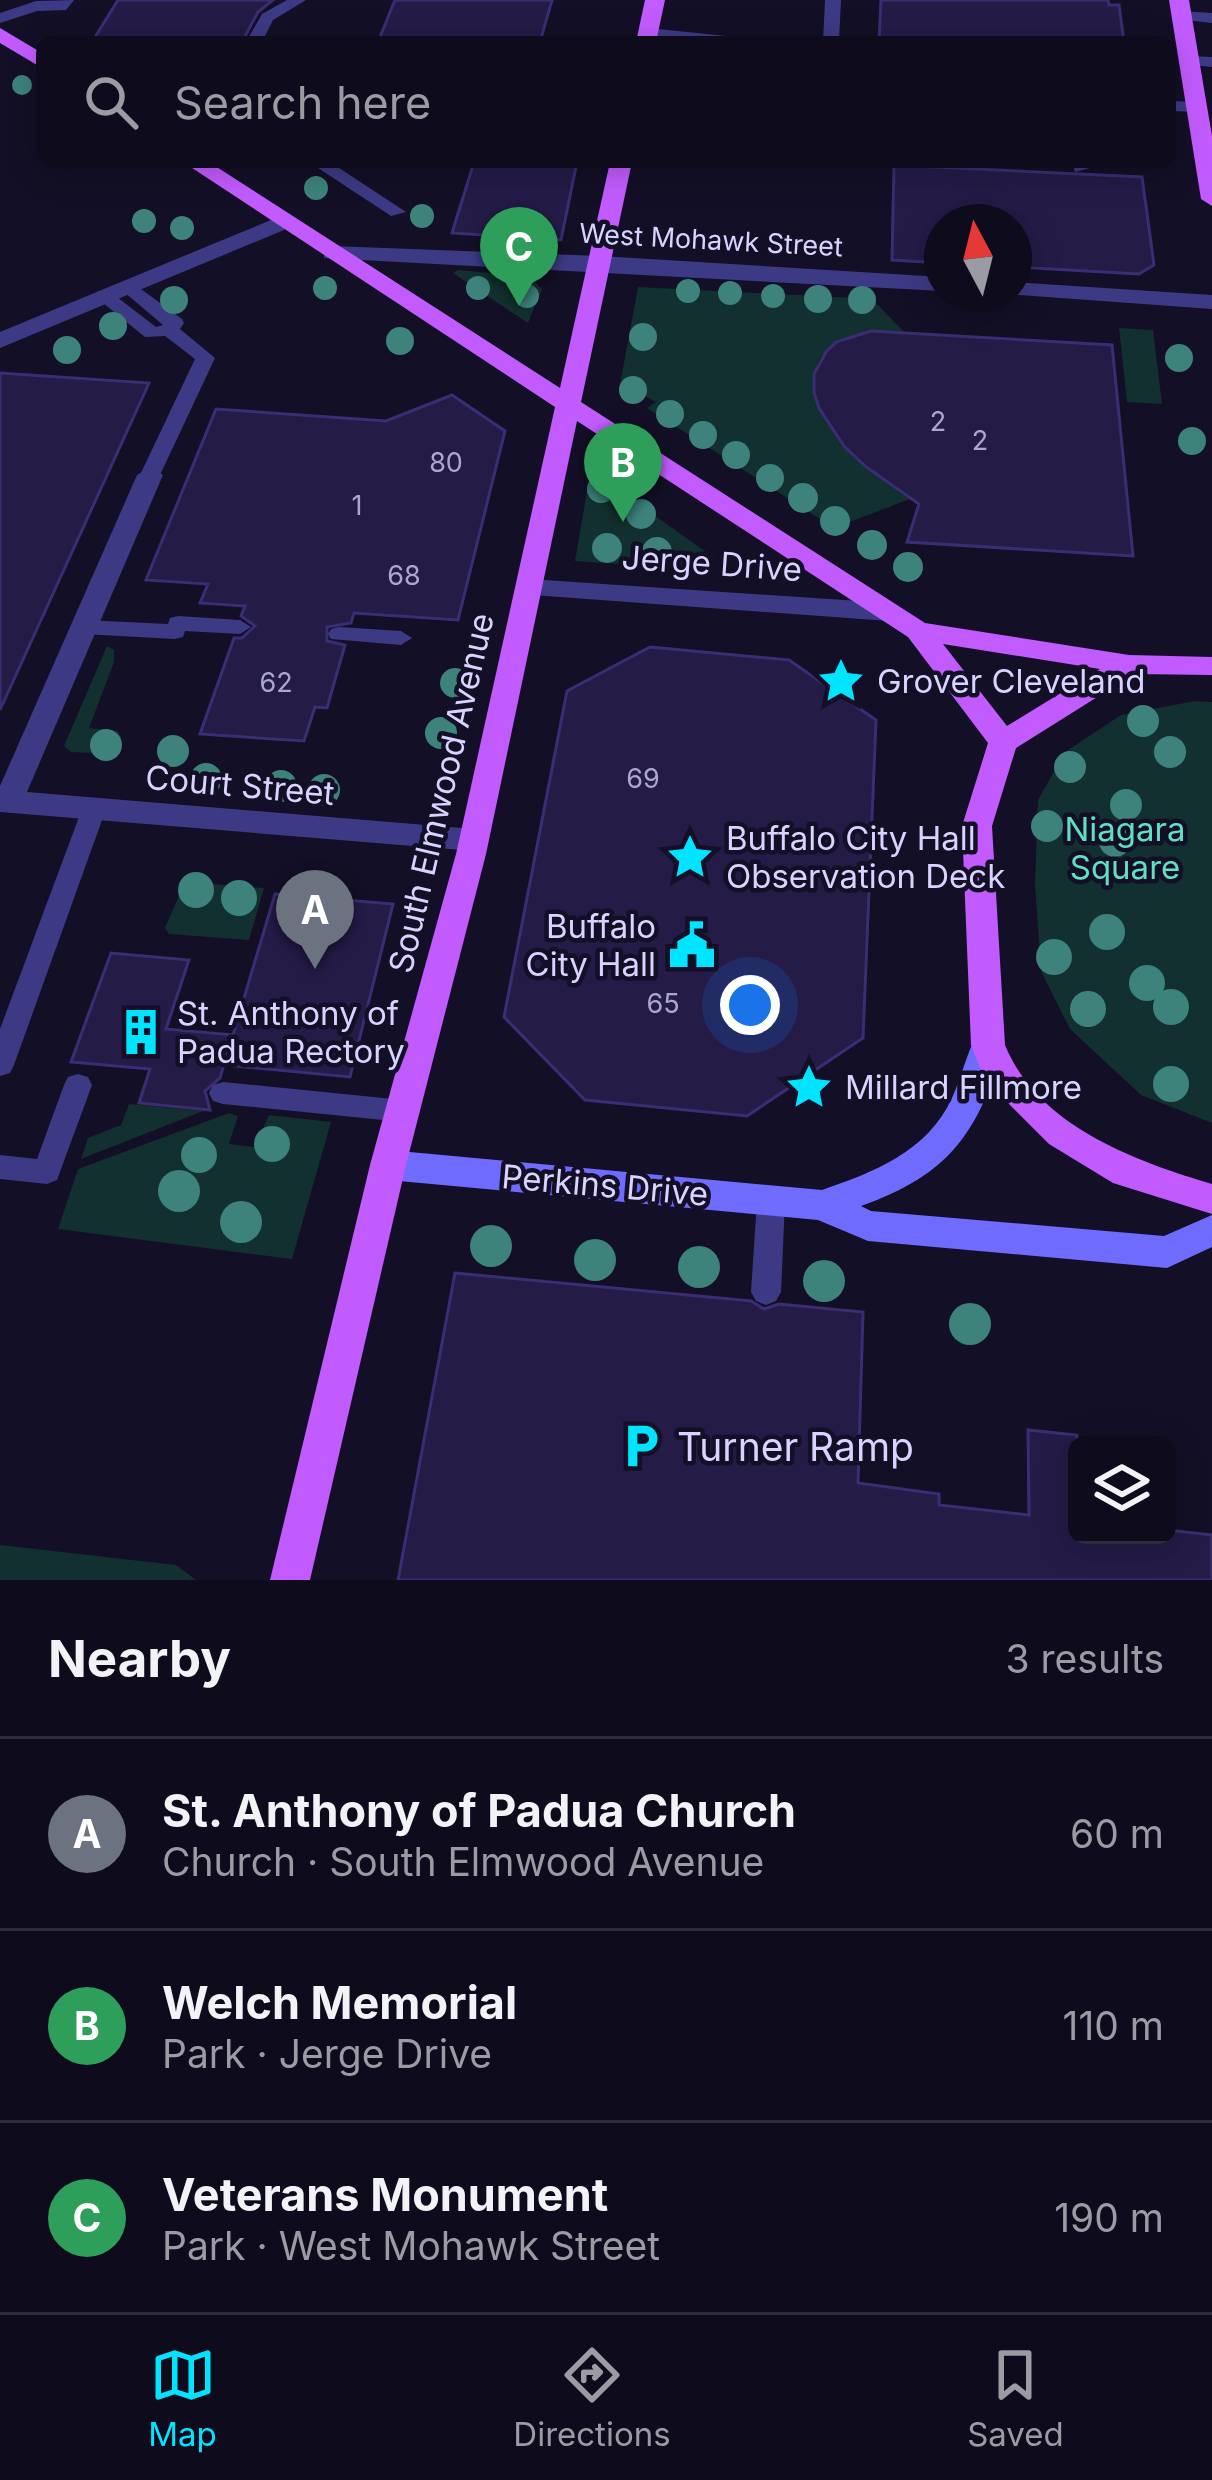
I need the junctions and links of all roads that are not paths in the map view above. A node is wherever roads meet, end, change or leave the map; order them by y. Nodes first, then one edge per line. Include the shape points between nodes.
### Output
1 (66, 0) edge
2 (298, 0) edge
3 (655, 0) edge
4 (833, 0) edge
5 (1181, 8) edge
6 (0, 18) edge
7 (1212, 18) edge
8 (0, 34) edge
9 (257, 36) edge
10 (647, 36) edge
11 (830, 36) edge
12 (36, 58) edge
13 (1201, 61) edge
14 (1176, 106) edge
15 (1197, 107) junction
16 (1207, 135) edge
17 (203, 168) edge
18 (327, 168) edge
19 (620, 168) edge
20 (1210, 177) edge
21 (1212, 200) edge
22 (397, 212) dead end
23 (283, 222) junction
24 (332, 254) junction
25 (600, 263) junction
26 (924, 283) edge
27 (130, 287) junction
28 (1032, 290) edge
29 (106, 298) junction
30 (1212, 302) edge
31 (169, 330) junction
32 (0, 341) edge
33 (569, 405) junction
34 (150, 475) joint
35 (529, 587) junction
36 (889, 612) junction
37 (83, 627) junction
38 (240, 627) dead end
39 (918, 631) junction
40 (339, 634) dead end
41 (401, 638) dead end
42 (1129, 664) junction
43 (1212, 666) edge
44 (1003, 742) junction
45 (4, 802) edge
46 (94, 809) junction
47 (474, 839) junction
48 (988, 1045) junction
49 (0, 1065) edge
50 (78, 1084) dead end
51 (223, 1093) dead end
52 (403, 1111) junction
53 (388, 1166) junction
54 (0, 1167) edge
55 (1212, 1199) edge
56 (772, 1201) junction
57 (822, 1204) junction
58 (1212, 1230) edge
59 (766, 1292) dead end
60 (290, 1580) edge

1 - 6 lane via 61,8 36,6
2 - 9 lane via 267,17
3 - 10 main road
4 - 11 lane
5 - 7 lane
5 - 13 main road
8 - 12 main road
13 - 15 main road
14 - 15 lane
15 - 16 main road
16 - 20 main road
17 - 23 main road
18 - 22 lane
19 - 25 main road, South Elmwood Avenue
20 - 21 main road
23 - 24 main road
23 - 27 street
24 - 25 street, West Mohawk Street
24 - 33 main road
25 - 26 street, West Mohawk Street
25 - 33 main road, South Elmwood Avenue
27 - 29 street
27 - 31 lane via 175,323
28 - 30 street
29 - 31 lane via 152,333
29 - 32 street
31 - 34 lane via 205,358
33 - 35 main road, South Elmwood Avenue
33 - 36 main road
34 - 37 street
35 - 36 street, Jerge Drive
35 - 47 main road, South Elmwood Avenue
36 - 39 main road
37 - 38 lane
37 - 45 street
39 - 42 main road
39 - 44 main road
40 - 41 lane
42 - 43 main road
42 - 44 main road
44 - 48 main road via 976,826
45 - 46 street, Court Street
46 - 47 street, Court Street
46 - 49 lane
47 - 52 main road, South Elmwood Avenue
48 - 55 main road via 1002,1080 1061,1134 1125,1173
48 - 57 street, Perkins Drive via 951,1138 884,1184
50 - 54 lane via 47,1172
51 - 52 lane
52 - 53 main road, South Elmwood Avenue
53 - 56 street, Perkins Drive
53 - 60 main road, South Elmwood Avenue
56 - 57 street, Perkins Drive
56 - 59 lane
57 - 58 street, Perkins Drive via 868,1226 1167,1252

